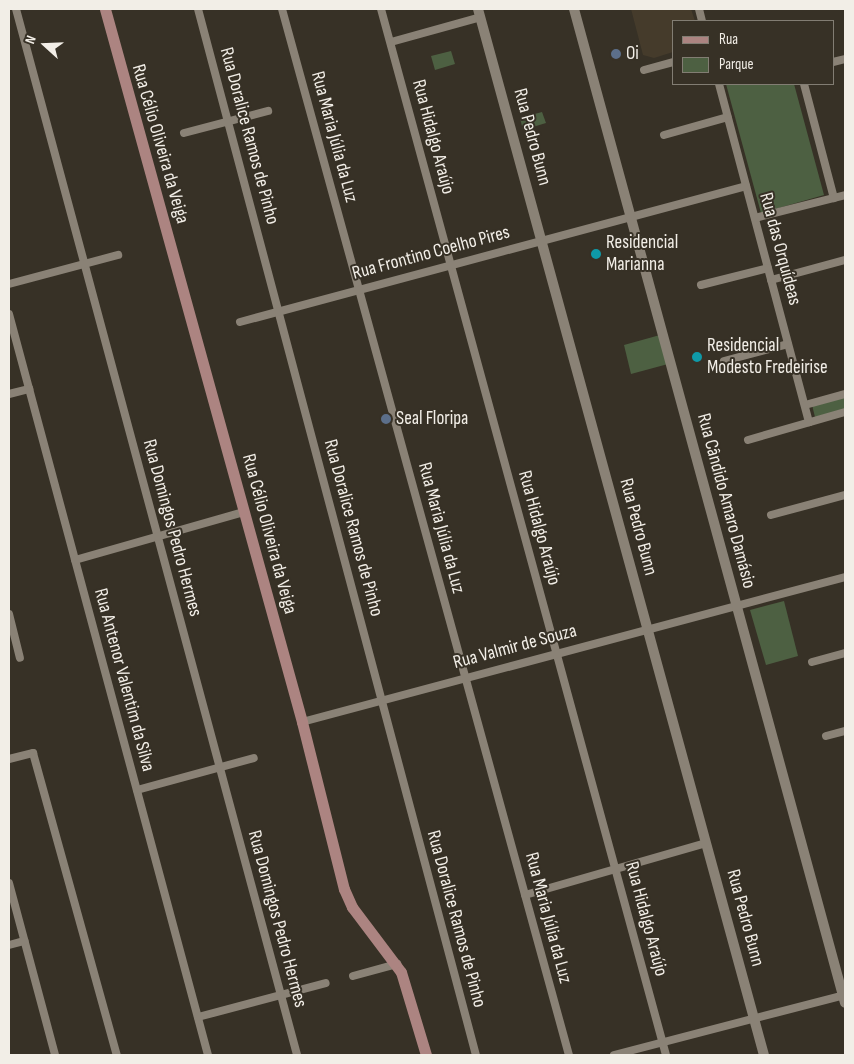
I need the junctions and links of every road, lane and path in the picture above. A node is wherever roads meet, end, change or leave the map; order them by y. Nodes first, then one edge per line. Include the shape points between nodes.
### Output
1 (16, 9) edge
2 (105, 9) edge
3 (198, 9) edge
4 (282, 9) edge
5 (382, 9) edge
6 (576, 9) edge
7 (480, 13) edge
8 (391, 42) junction
9 (672, 62) edge
10 (644, 70) dead end
11 (719, 85) edge
12 (804, 85) edge
13 (268, 111) dead end
14 (728, 117) junction
15 (228, 122) junction
16 (184, 133) dead end
17 (664, 135) dead end
18 (746, 186) junction
19 (845, 195) edge
20 (834, 198) junction
21 (631, 216) junction
22 (755, 218) junction
23 (542, 240) junction
24 (118, 255) dead end
25 (845, 260) edge
26 (84, 264) junction
27 (451, 265) junction
28 (768, 268) junction
29 (771, 280) junction
30 (9, 284) edge
31 (701, 285) dead end
32 (359, 290) junction
33 (278, 312) junction
34 (9, 314) edge
35 (240, 322) dead end
36 (788, 344) junction
37 (724, 361) dead end
38 (29, 389) junction
39 (9, 394) edge
40 (845, 394) edge
41 (805, 405) junction
42 (845, 412) edge
43 (810, 422) junction
44 (748, 440) dead end
45 (845, 495) edge
46 (244, 512) junction
47 (772, 515) dead end
48 (158, 538) junction
49 (75, 560) junction
50 (845, 577) edge
51 (736, 605) junction
52 (9, 614) edge
53 (648, 628) junction
54 (557, 653) junction
55 (845, 653) edge
56 (20, 658) dead end
57 (812, 662) dead end
58 (465, 678) junction
59 (382, 700) junction
60 (302, 722) junction
61 (845, 731) edge
62 (826, 736) dead end
63 (254, 758) dead end
64 (9, 760) edge
65 (220, 767) junction
66 (137, 790) junction
67 (706, 843) junction
68 (615, 869) junction
69 (9, 883) edge
70 (525, 895) junction
71 (24, 941) junction
72 (9, 945) edge
73 (397, 964) junction
74 (353, 976) dead end
75 (326, 983) dead end
76 (281, 995) junction
77 (845, 998) edge
78 (198, 1017) junction
79 (754, 1019) junction
80 (662, 1042) junction
81 (55, 1055) edge
82 (117, 1055) edge
83 (208, 1055) edge
84 (297, 1055) edge
85 (426, 1055) edge
86 (476, 1055) edge
87 (569, 1055) edge
88 (614, 1055) edge
89 (666, 1055) edge
90 (764, 1055) edge

1 - 26 street, Rua Domingos Pedro Hermes
2 - 46 main road, Rua Célio Oliveira da Veiga
3 - 15 street, Rua Doralice Ramos de Pinho
4 - 32 street, Rua Maria Júlia da Luz
5 - 8 street, Rua Hidalgo Araújo
6 - 21 street, Rua Cândido Amaro Damásio
7 - 8 street
7 - 23 street, Rua Pedro Bunn
8 - 27 street, Rua Hidalgo Araújo
9 - 10 street
11 - 14 street, Rua das Orquídeas
12 - 20 street
13 - 15 street
14 - 17 street
14 - 18 street, Rua das Orquídeas
15 - 16 street
15 - 33 street, Rua Doralice Ramos de Pinho
18 - 21 street, Rua Frontino Coelho Pires
18 - 22 street, Rua das Orquídeas
19 - 20 street
20 - 22 street
21 - 23 street, Rua Frontino Coelho Pires
21 - 51 street, Rua Cândido Amaro Damásio
22 - 28 street, Rua das Orquídeas
23 - 27 street, Rua Frontino Coelho Pires
23 - 53 street, Rua Pedro Bunn
24 - 26 street
25 - 29 street
26 - 30 street
26 - 48 street, Rua Domingos Pedro Hermes
27 - 32 street, Rua Frontino Coelho Pires
27 - 54 street, Rua Hidalgo Araújo
28 - 29 street, Rua das Orquídeas
28 - 31 street
29 - 36 street, Rua das Orquídeas
32 - 33 street, Rua Frontino Coelho Pires
32 - 58 street, Rua Maria Júlia da Luz
33 - 35 street, Rua Frontino Coelho Pires
33 - 59 street, Rua Doralice Ramos de Pinho
34 - 38 street, Rua Antenor Valentim da Silva
36 - 37 street
36 - 41 street, Rua das Orquídeas
38 - 39 street
38 - 49 street, Rua Antenor Valentim da Silva
40 - 41 street
41 - 43 street, Rua das Orquídeas
42 - 43 street
43 - 44 street
45 - 47 street
46 - 48 street
46 - 60 main road, Rua Célio Oliveira da Veiga
48 - 49 street
48 - 65 street, Rua Domingos Pedro Hermes
49 - 66 street, Rua Antenor Valentim da Silva
50 - 51 street, Rua Valmir de Souza
51 - 53 street, Rua Valmir de Souza
51 - 77 street, Rua Cândido Amaro Damásio
52 - 56 street
53 - 54 street, Rua Valmir de Souza
53 - 67 street, Rua Pedro Bunn
54 - 58 street, Rua Valmir de Souza
54 - 68 street, Rua Hidalgo Araújo
55 - 57 street
58 - 59 street, Rua Valmir de Souza
58 - 70 street, Rua Maria Júlia da Luz
59 - 60 street, Rua Valmir de Souza
59 - 86 street, Rua Doralice Ramos de Pinho
60 - 73 main road, Rua Célio Oliveira da Veiga via 347,898
61 - 62 street
63 - 65 street
64 - 82 street via 33,753
65 - 66 street
65 - 76 street, Rua Domingos Pedro Hermes
66 - 78 street, Rua Antenor Valentim da Silva
67 - 68 street
67 - 79 street, Rua Pedro Bunn
68 - 70 street
68 - 80 street, Rua Hidalgo Araújo
69 - 71 street
70 - 87 street, Rua Maria Júlia da Luz
71 - 72 street
71 - 81 street
73 - 74 street
73 - 85 main road, Rua Célio Oliveira da Veiga
75 - 76 street
76 - 78 street
76 - 84 street, Rua Domingos Pedro Hermes
77 - 79 street
78 - 83 street, Rua Antenor Valentim da Silva
79 - 80 street
79 - 90 street, Rua Pedro Bunn
80 - 88 street
80 - 89 street, Rua Hidalgo Araújo

